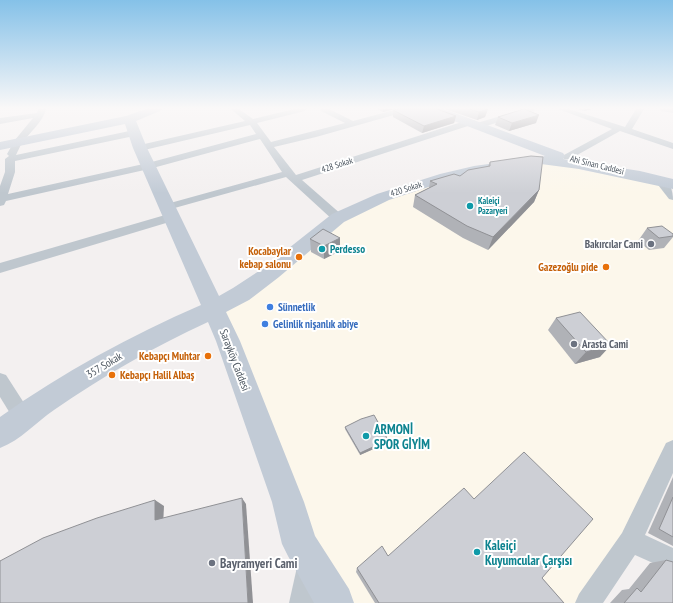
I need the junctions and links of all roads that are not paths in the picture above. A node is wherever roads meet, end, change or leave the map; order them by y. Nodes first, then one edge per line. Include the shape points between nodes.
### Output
1 (23, 137) edge
2 (41, 137) edge
3 (93, 137) edge
4 (115, 137) edge
5 (139, 137) edge
6 (262, 137) edge
7 (300, 137) edge
8 (429, 137) edge
9 (499, 137) edge
10 (608, 137) edge
11 (647, 137) edge
12 (18, 142) junction
13 (269, 145) junction
14 (0, 146) edge
15 (673, 146) edge
16 (528, 154) junction
17 (567, 158) junction
18 (10, 159) junction
19 (5, 173) edge
20 (291, 176) junction
21 (662, 181) edge
22 (673, 197) edge
23 (1, 201) edge
24 (169, 212) junction
25 (338, 218) junction
26 (0, 268) edge
27 (214, 309) junction
28 (0, 381) edge
29 (23, 417) junction
30 (0, 434) edge
31 (673, 450) edge
32 (630, 541) junction
33 (310, 560) junction
34 (673, 560) edge
35 (302, 603) edge
36 (335, 603) edge
37 (588, 603) edge

1 - 12 street
2 - 12 street
3 - 18 street
4 - 23 street
5 - 24 street, Sarayköy Caddesi
6 - 13 street
7 - 13 street
8 - 20 street, 428 Sokak
9 - 16 street, Ahi Sinan Caddesi
10 - 17 street
11 - 15 street
12 - 14 street
12 - 18 street
13 - 20 street
16 - 17 street, Ahi Sinan Caddesi
16 - 21 street, 420 Sokak
16 - 25 street, 420 Sokak via 390,194
17 - 21 street, Ahi Sinan Caddesi
18 - 19 street
19 - 23 street
20 - 24 street, 428 Sokak
20 - 25 street
21 - 22 street
24 - 26 street, 428 Sokak
24 - 27 street, Sarayköy Caddesi
25 - 27 street, 420 Sokak via 266,276
27 - 29 street, 357 Sokak via 114,358 44,401
27 - 33 street, Sarayköy Caddesi via 288,502 300,544
28 - 29 street
29 - 30 street, 357 Sokak
31 - 32 street
32 - 34 street
32 - 37 street
33 - 35 street
33 - 36 street, Sarayköy Caddesi

